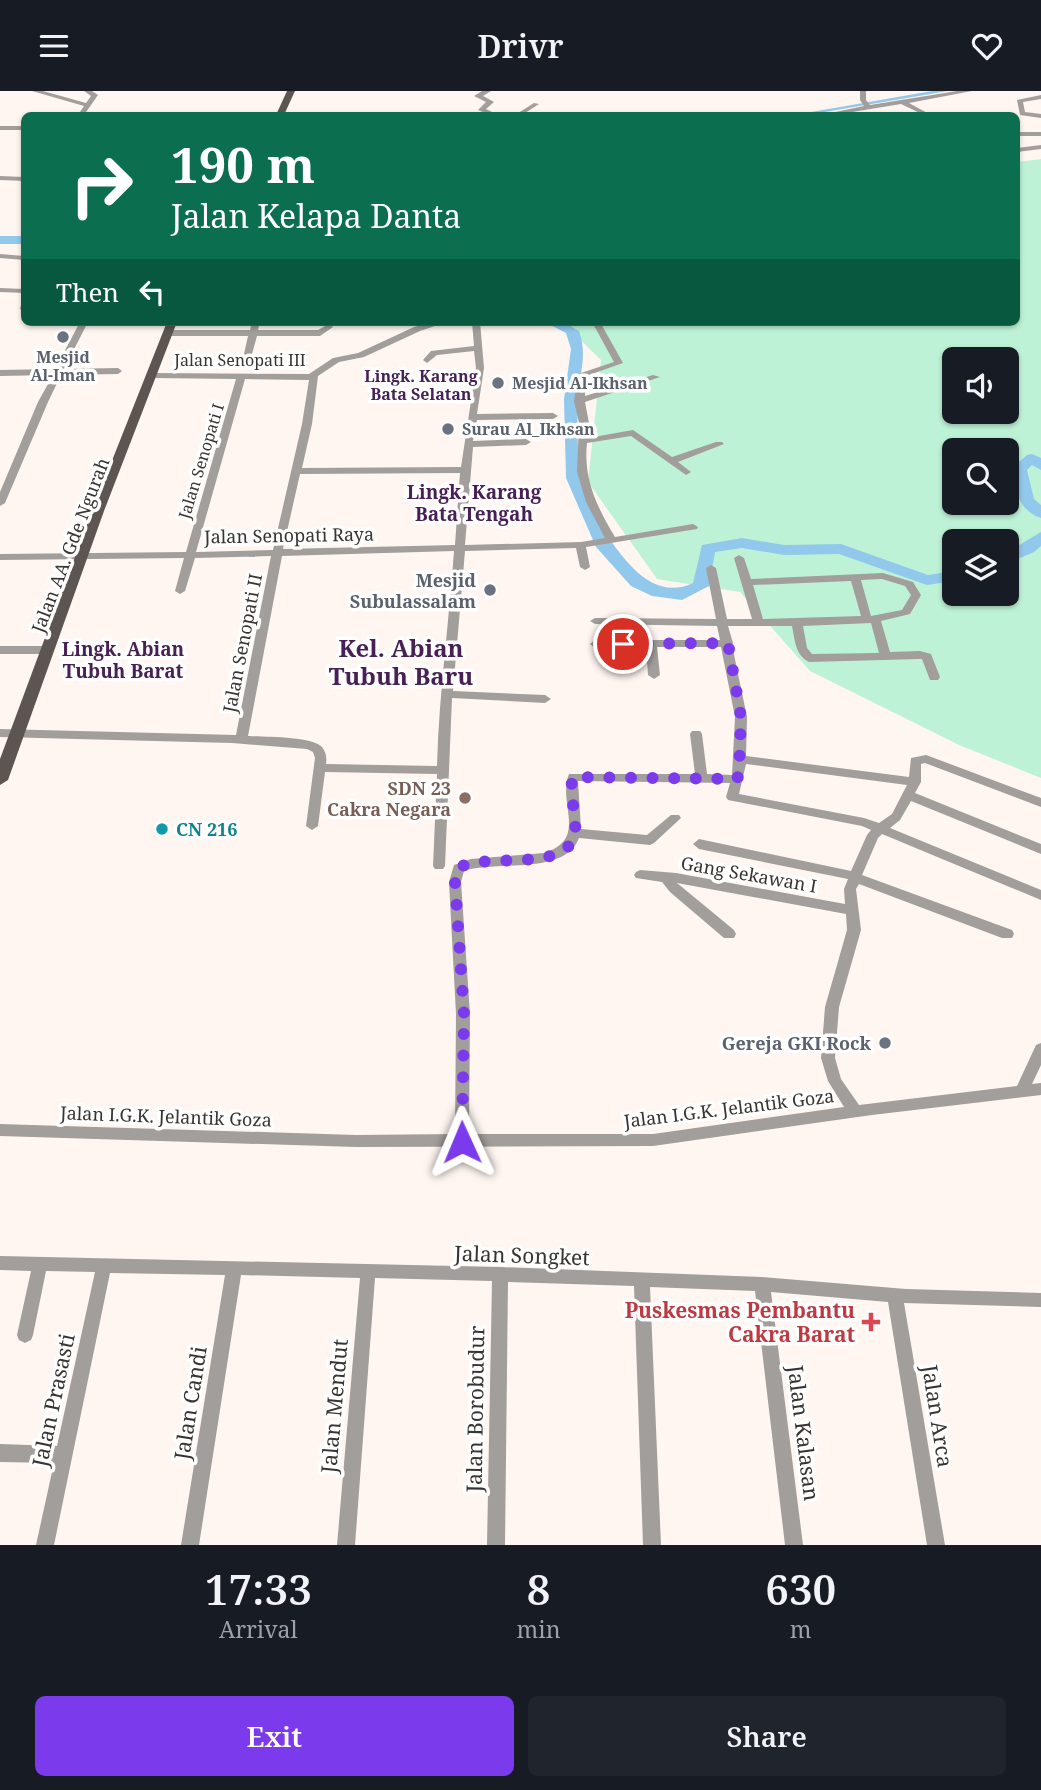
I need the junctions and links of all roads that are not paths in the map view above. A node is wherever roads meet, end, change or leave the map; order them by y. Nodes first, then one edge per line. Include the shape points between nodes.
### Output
1 (35, 91) edge
2 (87, 91) edge
3 (291, 91) edge
4 (863, 91) edge
5 (969, 91) edge
6 (481, 92) edge
7 (1041, 97) edge
8 (1019, 101) junction
9 (901, 102) junction
10 (1041, 103) edge
11 (536, 104) dead end
12 (88, 105) junction
13 (866, 105) junction
14 (83, 112) edge
15 (281, 112) edge
16 (487, 112) edge
17 (523, 112) edge
18 (842, 112) edge
19 (922, 112) edge
20 (1041, 118) edge
21 (1020, 119) edge
22 (0, 129) edge
23 (21, 129) edge
24 (1020, 134) edge
25 (1041, 134) edge
26 (1041, 147) edge
27 (1020, 150) edge
28 (0, 176) edge
29 (21, 177) edge
30 (0, 256) edge
31 (21, 258) edge
32 (0, 290) edge
33 (21, 291) edge
34 (82, 326) edge
35 (255, 326) edge
36 (430, 326) edge
37 (476, 326) edge
38 (598, 326) edge
39 (329, 327) dead end
40 (169, 328) edge
41 (254, 334) junction
42 (478, 348) junction
43 (248, 354) dead end
44 (427, 360) dead end
45 (58, 371) junction
46 (118, 371) dead end
47 (0, 373) edge
48 (153, 375) junction
49 (242, 375) junction
50 (313, 375) junction
51 (656, 377) dead end
52 (579, 401) junction
53 (552, 416) dead end
54 (474, 417) junction
55 (584, 441) junction
56 (526, 442) dead end
57 (468, 444) junction
58 (719, 444) dead end
59 (671, 461) junction
60 (465, 470) junction
61 (297, 471) junction
62 (686, 472) dead end
63 (0, 503) edge
64 (693, 527) dead end
65 (609, 540) junction
66 (585, 545) junction
67 (459, 548) junction
68 (276, 553) junction
69 (188, 555) junction
70 (82, 556) junction
71 (0, 557) edge
72 (739, 558) dead end
73 (585, 567) dead end
74 (711, 568) dead end
75 (855, 578) junction
76 (748, 582) junction
77 (180, 591) dead end
78 (871, 619) junction
79 (596, 621) dead end
80 (723, 621) junction
81 (759, 622) junction
82 (797, 623) junction
83 (728, 643) junction
84 (595, 644) dead end
85 (651, 644) junction
86 (0, 650) edge
87 (49, 650) junction
88 (886, 656) junction
89 (653, 675) dead end
90 (934, 677) dead end
91 (447, 694) junction
92 (545, 699) dead end
93 (17, 732) junction
94 (0, 733) edge
95 (696, 734) dead end
96 (241, 740) junction
97 (740, 759) junction
98 (320, 768) junction
99 (442, 770) junction
100 (915, 775) junction
101 (702, 777) junction
102 (737, 779) junction
103 (0, 780) edge
104 (907, 795) junction
105 (1041, 803) edge
106 (675, 818) dead end
107 (312, 826) dead end
108 (877, 830) junction
109 (575, 833) junction
110 (699, 844) dead end
111 (1041, 849) edge
112 (439, 866) dead end
113 (640, 875) dead end
114 (666, 878) junction
115 (855, 878) junction
116 (1041, 895) edge
117 (851, 910) junction
118 (1007, 933) dead end
119 (729, 934) dead end
120 (1041, 1049) edge
121 (1041, 1089) edge
122 (1022, 1091) junction
123 (855, 1111) junction
124 (0, 1130) edge
125 (462, 1142) junction
126 (0, 1263) edge
127 (40, 1264) junction
128 (104, 1265) junction
129 (234, 1268) junction
130 (368, 1271) junction
131 (500, 1274) junction
132 (642, 1282) junction
133 (762, 1285) junction
134 (901, 1296) junction
135 (931, 1297) joint
136 (1041, 1300) edge
137 (25, 1335) dead end
138 (0, 1453) edge
139 (65, 1455) junction
140 (45, 1545) edge
141 (190, 1545) edge
142 (346, 1545) edge
143 (496, 1545) edge
144 (652, 1545) edge
145 (794, 1545) edge
146 (936, 1545) edge

1 - 12 street
2 - 12 street via 95,94
3 - 15 main road
4 - 13 street
5 - 9 street
6 - 16 street via 478,97 491,102 481,110
7 - 8 street
8 - 10 street
8 - 20 street via 1022,114
9 - 13 street
9 - 19 street
11 - 17 street
12 - 14 street
13 - 18 street
20 - 21 street
22 - 23 street
24 - 25 street
26 - 27 street
28 - 29 street
30 - 31 street
32 - 33 street
34 - 45 street
35 - 41 street
36 - 50 street via 336,360
37 - 42 street
38 - 52 street via 619,363 582,374
39 - 41 street via 320,333
40 - 41 street
40 - 48 main road, Jalan AA. Gde Ngurah
41 - 43 street
42 - 44 street via 434,353
42 - 54 street
45 - 46 street
45 - 47 street
45 - 63 street
48 - 49 street, Jalan Senopati III
48 - 70 main road, Jalan AA. Gde Ngurah
49 - 50 street, Jalan Senopati III
49 - 69 street, Jalan Senopati I
50 - 61 street, Jalan Senopati III
51 - 52 street
52 - 55 street
53 - 54 street
54 - 57 street
55 - 59 street via 632,433
55 - 65 street via 581,462 586,487
56 - 57 street
57 - 60 street
58 - 59 street
59 - 62 street
60 - 61 street
60 - 67 street
61 - 68 street, Jalan Senopati III
64 - 65 street, Jalan Senopati Raya
65 - 66 street, Jalan Senopati Raya
66 - 67 street, Jalan Senopati Raya
66 - 73 street
67 - 68 street, Jalan Senopati Raya
67 - 91 street
68 - 69 street, Jalan Senopati Raya
68 - 96 street, Jalan Senopati II
69 - 70 street, Jalan Senopati Raya
69 - 77 street, Jalan Senopati I
70 - 71 street, Jalan Senopati Raya
70 - 87 main road, Jalan AA. Gde Ngurah
72 - 76 street
74 - 80 street
75 - 76 street
75 - 78 street
75 - 78 street via 883,576 914,588 916,595 906,612
76 - 81 street
78 - 82 street
78 - 88 street
79 - 80 street
80 - 81 street
80 - 83 street
81 - 82 street
82 - 88 street via 802,649 809,658
83 - 85 street
83 - 97 street via 741,717
84 - 85 street
85 - 89 street
86 - 87 street
87 - 93 main road, Jalan AA. Gde Ngurah
88 - 90 street via 924,656
91 - 92 street
91 - 99 street
93 - 94 street
93 - 96 street
93 - 103 main road, Jalan AA. Gde Ngurah
95 - 101 street
96 - 98 street via 309,745 321,755
97 - 100 street
97 - 102 street
98 - 99 street
98 - 107 street
99 - 112 street
100 - 104 street
100 - 105 street via 917,759 926,759
101 - 102 street
101 - 109 street via 572,778
102 - 108 street via 732,796 864,823
104 - 108 street via 896,817
104 - 111 street
106 - 109 street via 650,840
108 - 115 street
108 - 116 street
109 - 125 street via 566,849 551,857 482,861 461,866 455,873 464,1014
110 - 115 street
113 - 114 street, Gang Sekawan I
114 - 117 street, Gang Sekawan I
114 - 119 street
115 - 117 street via 850,889
115 - 118 street
117 - 123 street via 853,930 832,1007 828,1058 835,1081
120 - 122 street
121 - 122 street, Jalan I.G.K. Jelantik Goza
122 - 123 street, Jalan I.G.K. Jelantik Goza
123 - 125 street, Jalan I.G.K. Jelantik Goza via 653,1140
124 - 125 street, Jalan I.G.K. Jelantik Goza
126 - 127 street, Jalan Songket
127 - 128 street, Jalan Songket
127 - 137 street
128 - 129 street, Jalan Songket
128 - 139 street, Jalan Prasasti
129 - 130 street, Jalan Songket
129 - 141 street, Jalan Candi
130 - 131 street, Jalan Songket
130 - 142 street, Jalan Mendut
131 - 132 street, Jalan Songket
131 - 143 street, Jalan Borobudur
132 - 133 street, Jalan Songket
132 - 144 street
133 - 134 street, Jalan Songket
133 - 145 street, Jalan Kalasan
134 - 135 street, Jalan Songket
134 - 146 street, Jalan Arca
135 - 136 street, Jalan Songket
138 - 139 street
139 - 140 street, Jalan Prasasti

